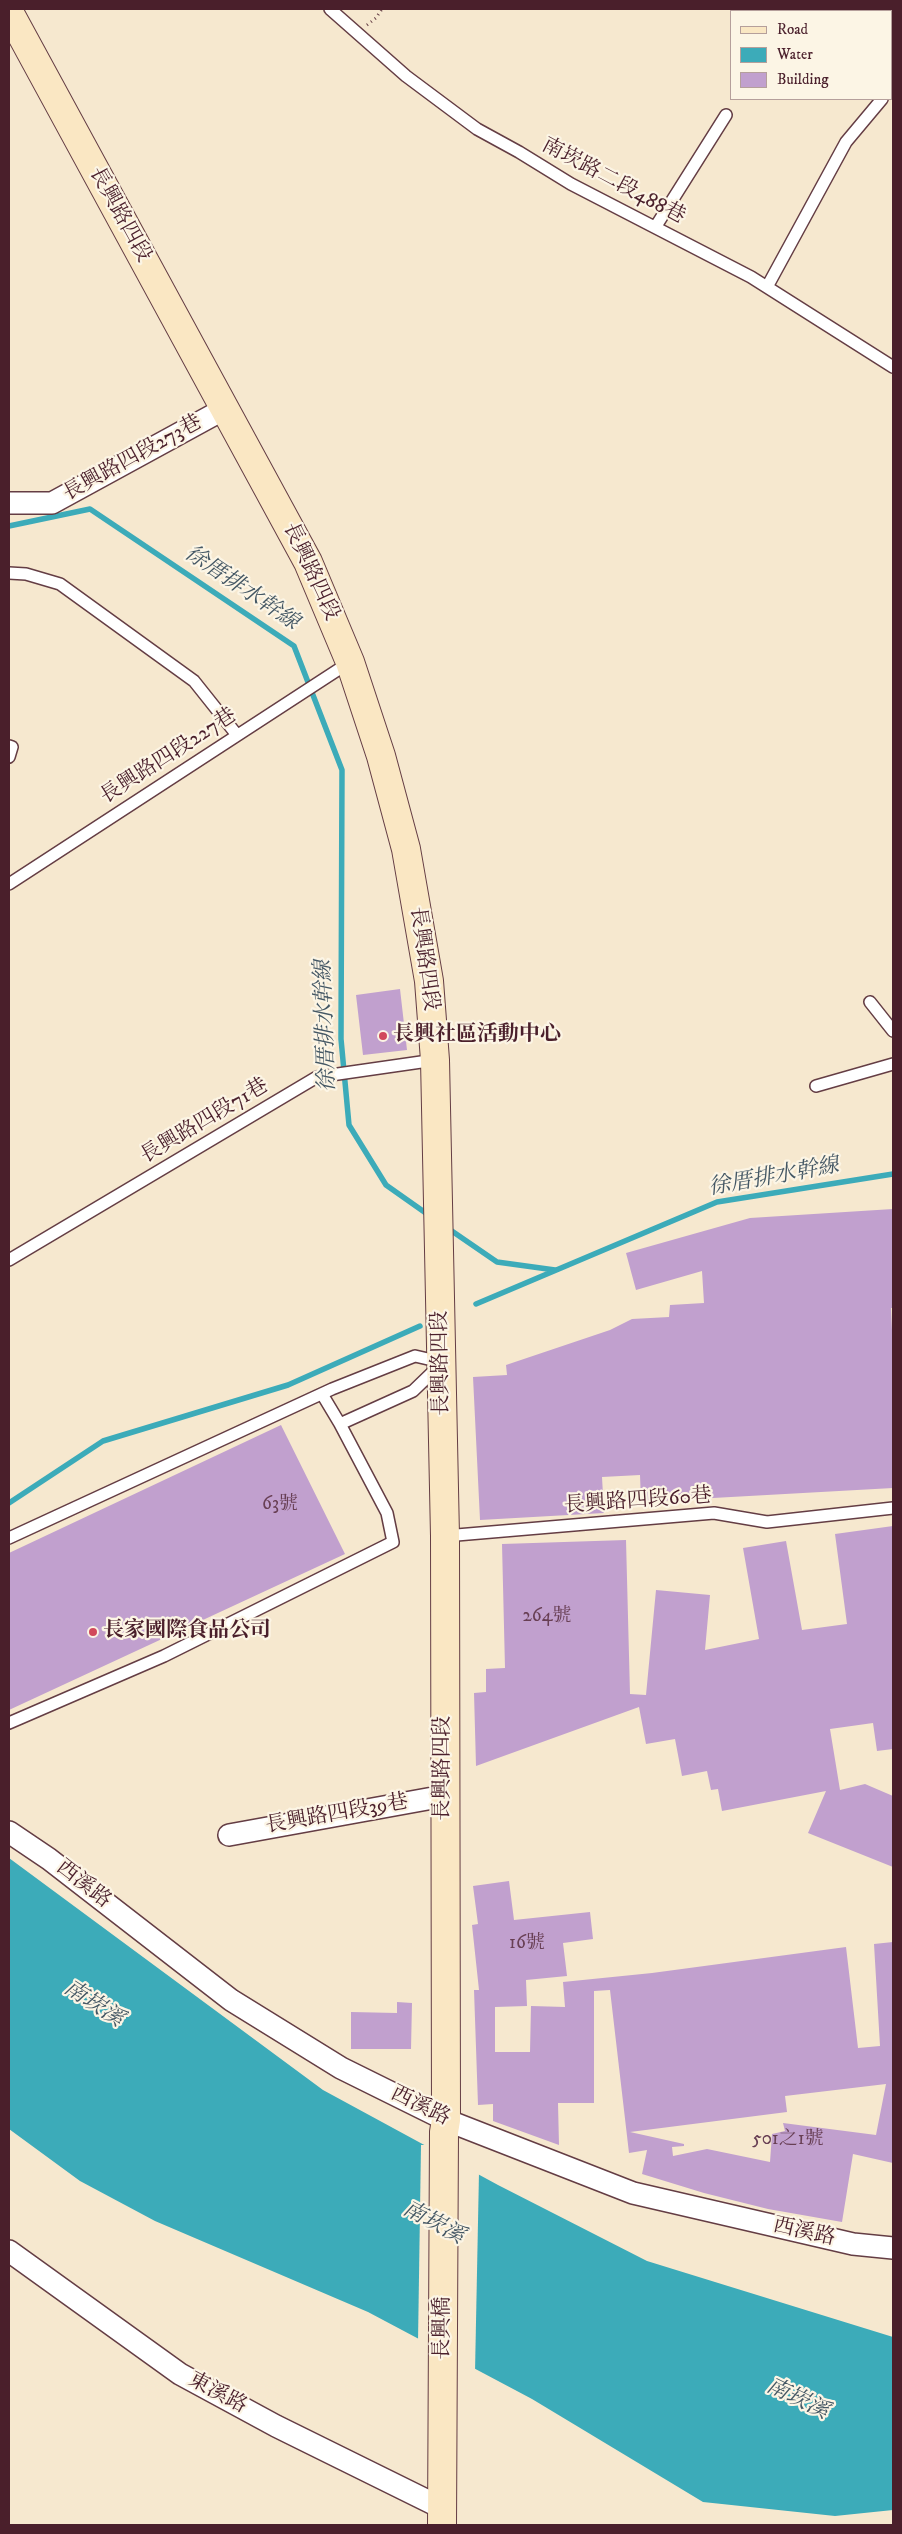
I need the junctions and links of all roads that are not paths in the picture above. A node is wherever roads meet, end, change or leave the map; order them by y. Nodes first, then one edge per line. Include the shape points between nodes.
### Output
1 (330, 9) edge
2 (9, 12) edge
3 (881, 100) edge
4 (726, 115) dead end
5 (656, 226) junction
6 (767, 287) junction
7 (893, 367) edge
8 (226, 408) junction
9 (9, 503) edge
10 (9, 573) edge
11 (350, 662) junction
12 (237, 735) junction
13 (9, 746) edge
14 (9, 757) edge
15 (9, 884) edge
16 (870, 1002) dead end
17 (893, 1031) edge
18 (435, 1060) junction
19 (893, 1064) edge
20 (816, 1086) dead end
21 (9, 1260) edge
22 (442, 1363) junction
23 (322, 1394) junction
24 (340, 1424) junction
25 (893, 1508) edge
26 (445, 1536) junction
27 (9, 1538) edge
28 (9, 1723) edge
29 (444, 1796) junction
30 (9, 1832) edge
31 (229, 1835) dead end
32 (446, 2120) junction
33 (446, 2148) joint
34 (893, 2248) edge
35 (9, 2251) edge
36 (442, 2517) edge

1 - 5 lane, 南崁路二段488巷 via 406,76 477,129 571,184
2 - 8 street, 長興路四段
3 - 6 lane via 846,142
4 - 5 lane
5 - 6 lane, 南崁路二段488巷
6 - 7 lane, 南崁路二段488巷
8 - 9 street, 長興路四段273巷 via 52,503
8 - 11 street, 長興路四段 via 308,562
10 - 12 lane via 26,574 60,584 194,681
11 - 12 lane, 長興路四段227巷
11 - 18 street, 長興路四段 via 381,756 406,849 429,981
12 - 15 lane, 長興路四段227巷
13 - 14 lane via 12,747
16 - 17 lane
18 - 21 lane, 長興路四段71巷 via 317,1077
18 - 22 street, 長興路四段
19 - 20 lane
22 - 23 lane via 415,1356
22 - 24 lane via 413,1391
22 - 26 street, 長興路四段
23 - 24 lane
23 - 27 lane
24 - 28 lane via 387,1513 393,1542 164,1656
25 - 26 lane, 長興路四段60巷 via 768,1522 714,1513
26 - 29 street, 長興路四段
29 - 31 street, 長興路四段39巷
29 - 32 street, 長興路四段
30 - 32 street, 西溪路 via 49,1859 230,2000 341,2068
32 - 33 street, 長興路四段
32 - 34 street, 西溪路 via 633,2193 853,2244
33 - 36 street, 長興橋
35 - 36 street, 東溪路 via 180,2374

